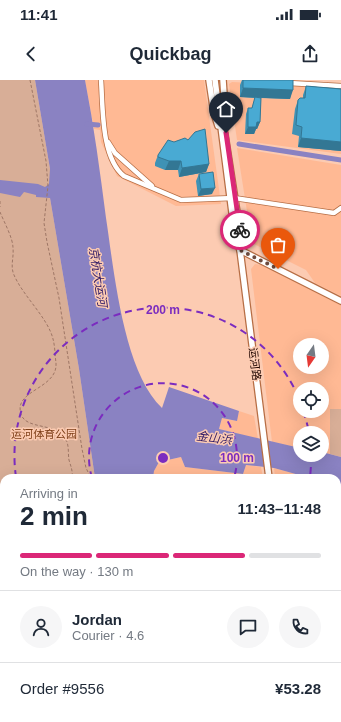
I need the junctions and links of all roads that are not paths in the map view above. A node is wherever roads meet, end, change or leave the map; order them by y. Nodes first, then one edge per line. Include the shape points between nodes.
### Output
1 (101, 80) edge
2 (209, 80) edge
3 (215, 80) edge
4 (222, 80) edge
5 (280, 82) edge
6 (341, 86) edge
7 (224, 135) junction
8 (106, 136) junction
9 (154, 188) junction
10 (233, 198) junction
11 (341, 208) edge
12 (240, 250) junction
13 (341, 301) edge
14 (269, 474) edge

1 - 8 street
2 - 7 street via 214,113
3 - 7 street, 运河路
4 - 7 street, 运河路
5 - 6 street
7 - 10 street, 运河路
8 - 9 street via 115,153
8 - 9 street via 109,154 118,172
9 - 10 street via 181,200
10 - 11 street via 334,213
10 - 12 street, 运河路 via 241,238
12 - 13 street
12 - 14 street, 运河路

